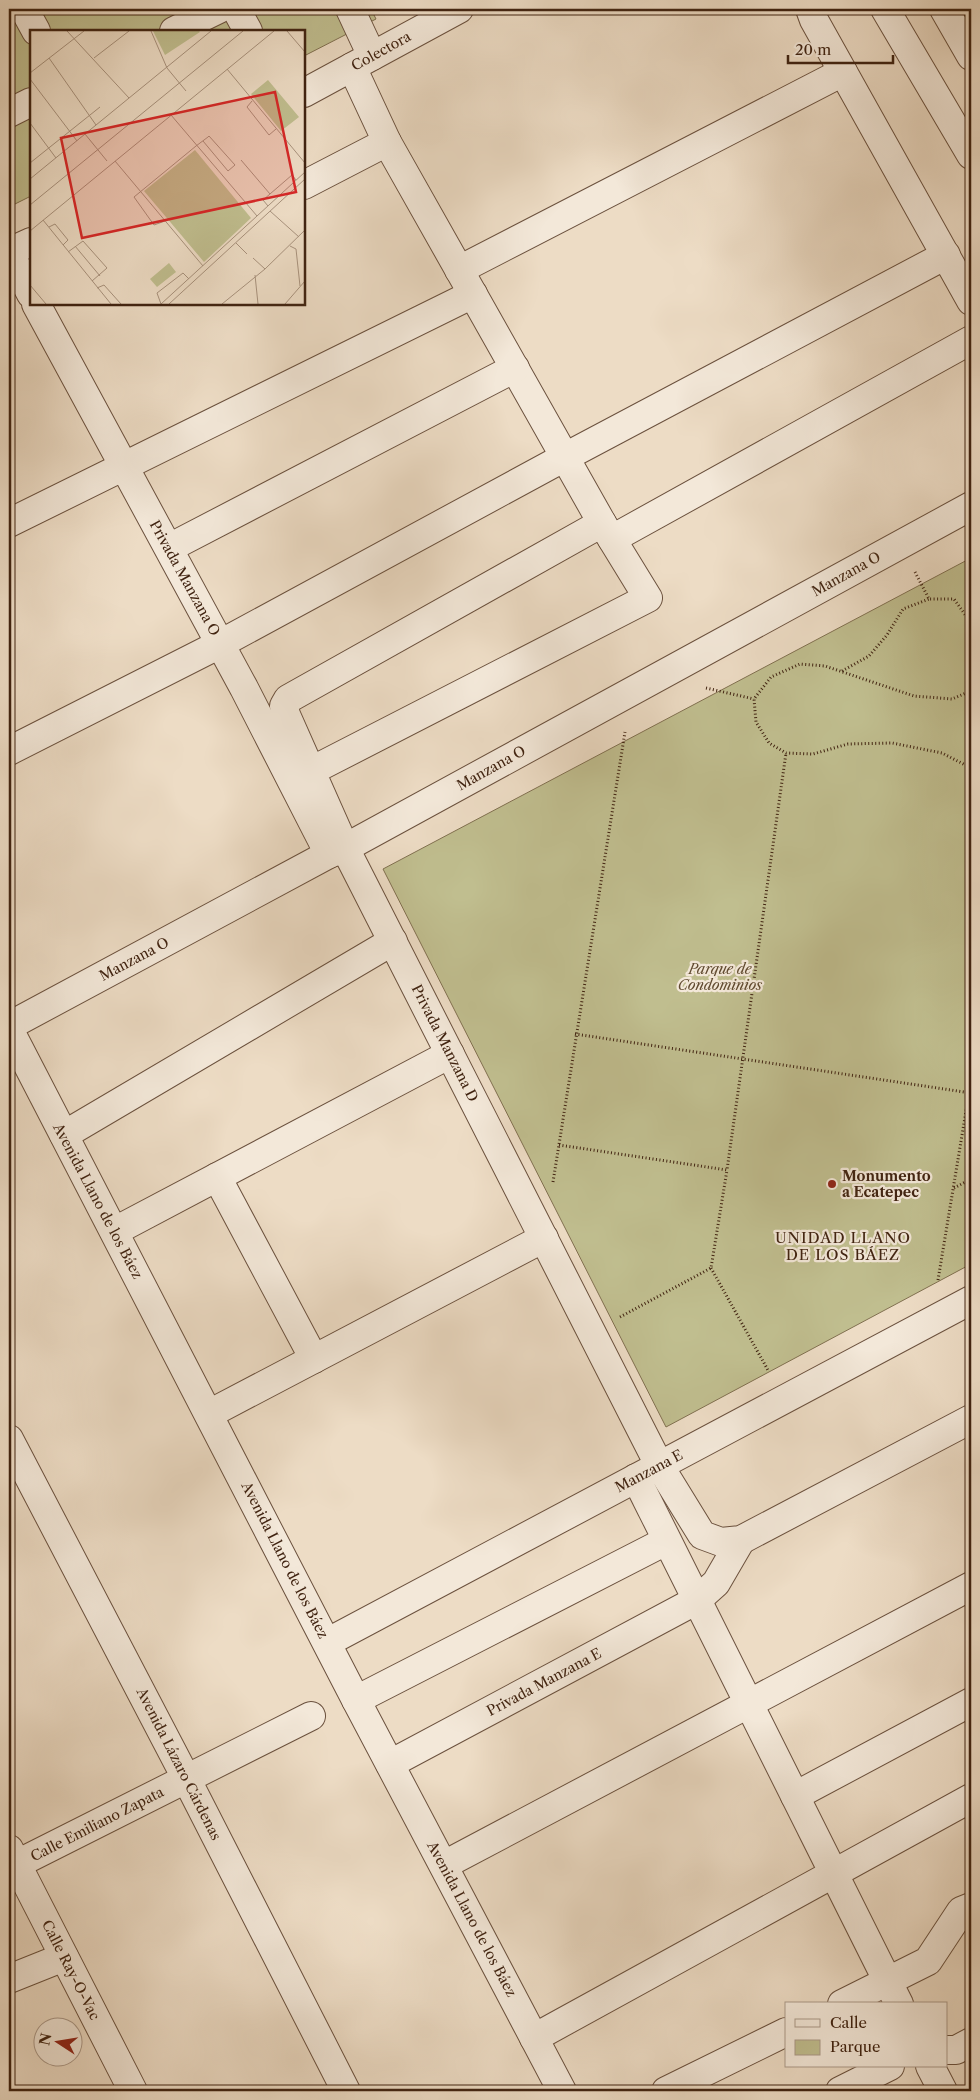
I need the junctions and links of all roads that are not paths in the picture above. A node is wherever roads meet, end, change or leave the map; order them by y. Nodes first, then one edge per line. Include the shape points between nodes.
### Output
1 (24, 9) edge
2 (219, 9) edge
3 (236, 9) edge
4 (350, 9) edge
5 (458, 9) edge
6 (810, 9) edge
7 (885, 9) edge
8 (944, 9) edge
9 (35, 30) edge
10 (176, 30) edge
11 (247, 30) edge
12 (971, 56) edge
13 (362, 62) junction
14 (843, 72) junction
15 (305, 92) edge
16 (30, 102) edge
17 (9, 113) edge
18 (387, 142) junction
19 (971, 156) edge
20 (305, 184) edge
21 (30, 242) edge
22 (9, 252) edge
23 (946, 255) junction
24 (459, 270) junction
25 (30, 292) edge
26 (473, 294) junction
27 (971, 301) edge
28 (37, 305) edge
29 (971, 340) edge
30 (515, 368) junction
31 (564, 457) junction
32 (124, 466) junction
33 (971, 506) edge
34 (9, 523) edge
35 (607, 531) junction
36 (169, 548) junction
37 (220, 644) junction
38 (9, 751) edge
39 (311, 771) junction
40 (337, 851) junction
41 (393, 941) junction
42 (9, 1027) edge
43 (450, 1054) junction
44 (64, 1135) junction
45 (218, 1177) junction
46 (115, 1231) junction
47 (544, 1238) junction
48 (971, 1300) edge
49 (314, 1358) junction
50 (210, 1414) junction
51 (971, 1419) edge
52 (9, 1438) edge
53 (648, 1472) junction
54 (741, 1540) junction
55 (666, 1541) junction
56 (971, 1586) edge
57 (698, 1600) junction
58 (328, 1642) junction
59 (356, 1700) junction
60 (971, 1702) edge
61 (749, 1703) junction
62 (311, 1716) dead end
63 (390, 1764) junction
64 (186, 1778) junction
65 (795, 1796) junction
66 (971, 1798) edge
67 (13, 1857) edge
68 (444, 1865) junction
69 (834, 1874) junction
70 (971, 1907) edge
71 (64, 1956) junction
72 (9, 1979) edge
73 (893, 1992) edge
74 (850, 2002) edge
75 (785, 2032) edge
76 (534, 2038) junction
77 (971, 2042) edge
78 (948, 2050) edge
79 (886, 2068) edge
80 (931, 2068) edge
81 (133, 2091) edge
82 (346, 2091) edge
83 (562, 2091) edge
84 (666, 2091) edge
85 (840, 2091) edge
86 (943, 2091) edge

1 - 9 street
2 - 10 street
3 - 11 street
4 - 13 street
5 - 13 street, Colectora
6 - 14 street
7 - 19 street
8 - 12 street
13 - 15 street, Colectora
13 - 18 street
14 - 23 street
14 - 24 street
16 - 17 street
18 - 20 street
18 - 24 street
21 - 22 street
22 - 25 street
23 - 27 street
23 - 31 street
24 - 26 street
26 - 30 street
26 - 32 street
28 - 32 street, Privada Manzana O
29 - 35 street
30 - 31 street
30 - 36 street
31 - 35 street
31 - 37 street
32 - 34 street
32 - 36 street, Privada Manzana O
33 - 40 street, Manzana O
35 - 39 street via 288,699 284,706 286,715
35 - 39 street via 648,598
36 - 37 street, Privada Manzana O
37 - 38 street
37 - 40 street, Privada Manzana O
39 - 40 street
40 - 41 street, Privada Manzana D
40 - 42 street, Manzana O
41 - 43 street, Privada Manzana D
41 - 44 street
42 - 44 street, Avenida Llano de los Báez
43 - 45 street
43 - 47 street, Privada Manzana D
44 - 46 street, Avenida Llano de los Báez
45 - 46 street
45 - 49 street
46 - 50 street, Avenida Llano de los Báez
47 - 49 street
47 - 53 street, Privada Manzana D via 592,1333
48 - 53 street, Manzana E
49 - 50 street
50 - 58 street, Avenida Llano de los Báez
51 - 54 street
52 - 64 street, Avenida Lázaro Cárdenas
53 - 54 street via 702,1535 721,1542
53 - 55 street
53 - 58 street, Manzana E
54 - 57 street, Privada Manzana E via 716,1583
55 - 57 street
55 - 59 street
56 - 61 street
57 - 61 street
57 - 63 street, Privada Manzana E
58 - 59 street, Avenida Llano de los Báez
59 - 63 street, Avenida Llano de los Báez
60 - 65 street
61 - 65 street
61 - 68 street
62 - 64 street, Calle Emiliano Zapata
63 - 68 street, Avenida Llano de los Báez
64 - 67 street, Calle Emiliano Zapata
64 - 82 street, Avenida Lázaro Cárdenas
65 - 69 street
66 - 69 street
67 - 71 street, Calle Ray-O-Vac
68 - 76 street, Avenida Llano de los Báez
69 - 73 street
69 - 76 street
70 - 73 street via 961,1911 928,1961
71 - 72 street
71 - 81 street, Calle Ray-O-Vac
73 - 74 street
75 - 84 street
76 - 83 street, Avenida Llano de los Báez
77 - 78 street via 956,2050
79 - 85 street
80 - 86 street

